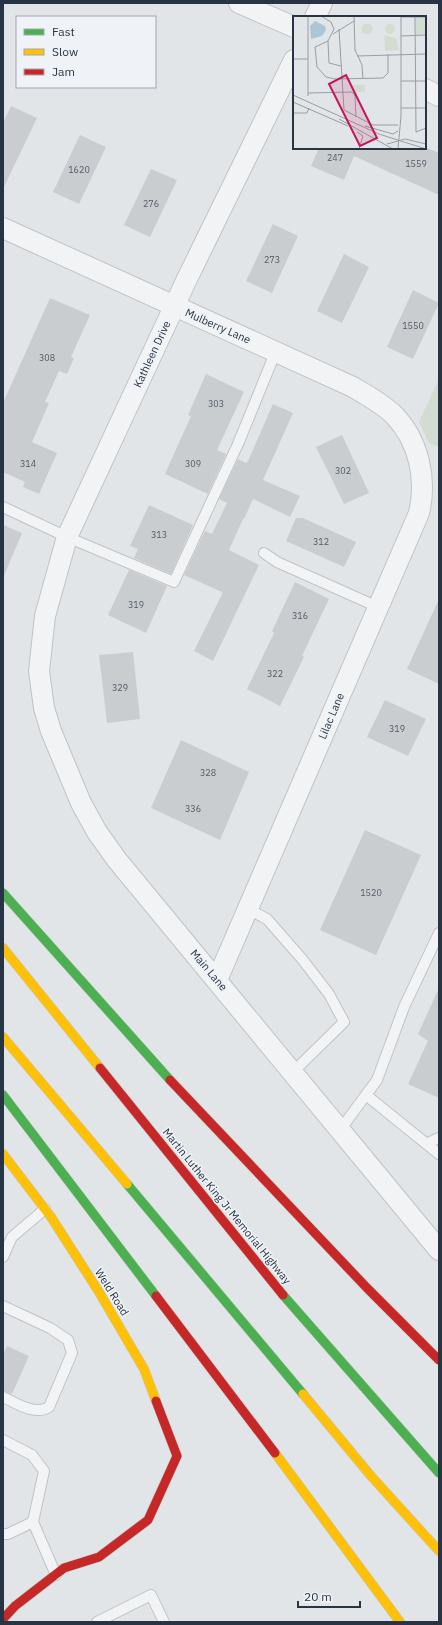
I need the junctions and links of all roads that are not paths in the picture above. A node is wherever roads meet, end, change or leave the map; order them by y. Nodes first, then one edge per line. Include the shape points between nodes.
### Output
1 (239, 3) edge
2 (322, 3) edge
3 (316, 16) edge
4 (293, 27) edge
5 (293, 62) edge
6 (426, 90) edge
7 (439, 96) edge
8 (3, 228) edge
9 (174, 306) junction
10 (276, 351) junction
11 (414, 448) joint
12 (3, 507) edge
13 (67, 537) junction
14 (264, 553) dead end
15 (378, 607) junction
16 (40, 658) joint
17 (3, 893) edge
18 (248, 909) junction
19 (439, 933) edge
20 (3, 948) edge
21 (217, 980) junction
22 (3, 1037) edge
23 (293, 1072) junction
24 (3, 1095) edge
25 (366, 1095) junction
26 (340, 1130) junction
27 (439, 1138) edge
28 (428, 1143) junction
29 (3, 1154) edge
30 (439, 1154) edge
31 (45, 1210) junction
32 (439, 1250) edge
33 (3, 1257) edge
34 (3, 1306) edge
35 (439, 1360) edge
36 (3, 1397) edge
37 (3, 1440) edge
38 (439, 1473) edge
39 (34, 1522) junction
40 (3, 1534) edge
41 (439, 1551) edge
42 (56, 1575) junction
43 (3, 1600) edge
44 (15, 1606) junction
45 (3, 1618) edge
46 (97, 1622) edge
47 (164, 1622) edge
48 (400, 1622) edge

1 - 4 street
2 - 3 street
5 - 9 street, Kathleen Drive
6 - 7 street
8 - 9 street, Mulberry Lane
9 - 10 street, Mulberry Lane
9 - 13 street, Kathleen Drive
10 - 11 street, Mulberry Lane via 353,387 378,403 394,415
10 - 13 lane via 238,444 174,582
11 - 15 street, Lilac Lane via 421,468 423,496 419,513
12 - 13 lane
13 - 16 street, Kathleen Drive via 45,616
14 - 15 lane via 277,562
15 - 18 street, Lilac Lane
16 - 21 street, Main Lane via 44,708 81,803 117,860
17 - 35 main road via 147,1056 367,1288
18 - 21 street, Lilac Lane
18 - 23 lane via 267,919 302,958 329,994 344,1022
19 - 25 lane via 404,1007 377,1080
20 - 38 main road, Martin Luther King Jr Memorial Highway via 287,1300
21 - 23 street, Main Lane
22 - 41 main road via 371,1476
23 - 26 street, Main Lane
24 - 48 main road via 280,1459
25 - 26 lane
25 - 28 lane
26 - 32 street, Main Lane
27 - 28 lane
28 - 30 lane
29 - 31 main road, Weld Road
31 - 33 lane via 12,1237
31 - 42 main road, Weld Road via 99,1292 144,1369 177,1456 148,1520 99,1557 64,1568
34 - 36 lane via 50,1328 68,1340 72,1353 49,1408 32,1410
37 - 39 lane via 32,1455 44,1471
39 - 40 lane
39 - 42 lane
42 - 44 main road
43 - 44 lane
44 - 45 main road
46 - 47 lane via 151,1595

